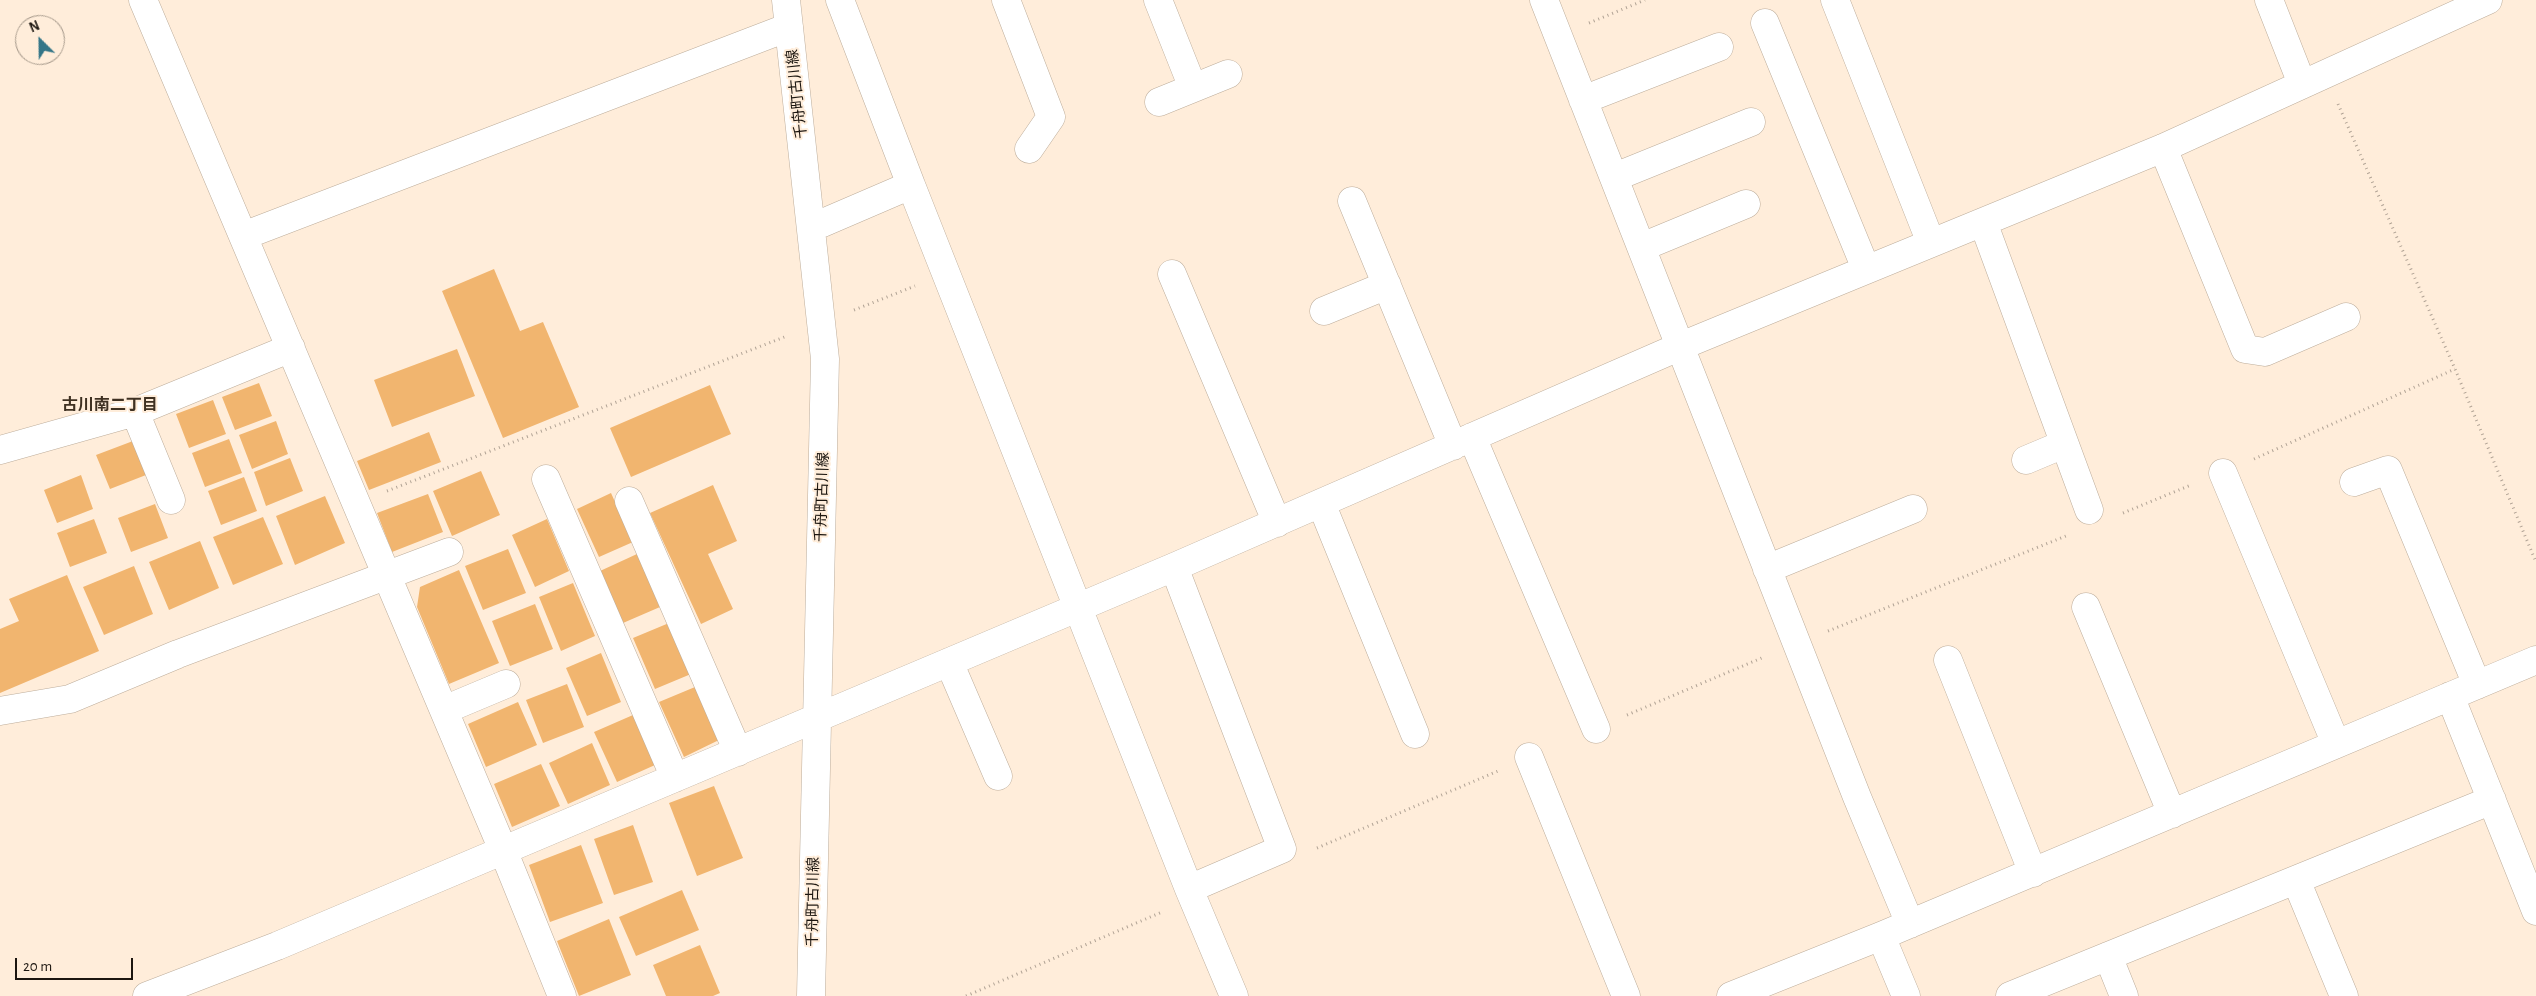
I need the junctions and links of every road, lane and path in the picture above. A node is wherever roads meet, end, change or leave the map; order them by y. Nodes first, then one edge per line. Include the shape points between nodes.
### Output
1 (143, 0) edge
2 (786, 0) edge
3 (840, 0) edge
4 (1006, 0) edge
5 (1158, 0) edge
6 (1544, 0) edge
7 (1645, 0) edge
8 (1835, 0) edge
9 (2269, 0) edge
10 (2488, 0) edge
11 (1765, 23) dead end
12 (789, 27) junction
13 (1558, 35) junction
14 (1719, 47) dead end
15 (1228, 74) dead end
16 (2314, 79) junction
17 (1193, 88) junction
18 (1583, 100) junction
19 (1159, 102) dead end
20 (1751, 122) dead end
21 (2163, 148) junction
22 (1029, 149) dead end
23 (1615, 176) junction
24 (911, 185) junction
25 (1352, 201) dead end
26 (1746, 204) dead end
27 (1983, 222) junction
28 (811, 228) junction
29 (243, 236) junction
30 (1931, 243) junction
31 (1642, 247) junction
32 (1866, 269) junction
33 (946, 274) junction
34 (1172, 274) dead end
35 (1387, 285) junction
36 (1324, 311) dead end
37 (2346, 317) dead end
38 (822, 322) junction
39 (1681, 346) junction
40 (291, 348) junction
41 (2455, 369) junction
42 (135, 412) junction
43 (1462, 442) junction
44 (2064, 444) junction
45 (0, 450) edge
46 (2026, 460) dead end
47 (2223, 473) junction
48 (546, 479) dead end
49 (2354, 482) dead end
50 (170, 500) dead end
51 (629, 501) dead end
52 (356, 503) junction
53 (1322, 503) junction
54 (1913, 510) dead end
55 (2121, 514) dead end
56 (2082, 521) joint
57 (1277, 522) junction
58 (449, 552) dead end
59 (2536, 562) edge
60 (1174, 567) junction
61 (1767, 569) junction
62 (388, 577) junction
63 (1077, 607) junction
64 (2086, 607) dead end
65 (1797, 644) junction
66 (1948, 660) dead end
67 (2536, 660) edge
68 (949, 662) junction
69 (506, 684) dead end
70 (2477, 685) junction
71 (2450, 696) junction
72 (444, 710) junction
73 (0, 712) edge
74 (816, 719) junction
75 (1596, 729) joint
76 (1416, 734) dead end
77 (2336, 744) junction
78 (738, 752) junction
79 (1529, 757) joint
80 (998, 776) dead end
81 (675, 778) junction
82 (2492, 800) junction
83 (2172, 814) junction
84 (503, 850) junction
85 (1282, 850) junction
86 (2033, 873) junction
87 (2296, 880) junction
88 (1191, 894) junction
89 (2536, 911) edge
90 (1910, 924) junction
91 (1881, 936) junction
92 (2108, 956) junction
93 (1232, 995) edge
94 (147, 996) edge
95 (562, 996) edge
96 (811, 996) edge
97 (966, 996) edge
98 (1626, 996) edge
99 (1731, 996) edge
100 (1906, 996) edge
101 (2010, 996) edge
102 (2124, 996) edge
103 (2344, 996) edge

1 - 29 street
2 - 12 street, 千舟町古川線
3 - 24 street
4 - 22 street via 1051,117
5 - 17 street
6 - 13 street
7 - 13 path
8 - 30 street
9 - 16 street
10 - 16 street
11 - 32 street
12 - 28 street, 千舟町古川線
12 - 29 street
13 - 18 street
14 - 18 street
15 - 17 street
16 - 21 street
16 - 41 path
17 - 19 street
18 - 23 street
20 - 23 street
21 - 27 street
21 - 37 street via 2245,349 2265,352
23 - 31 street
24 - 28 street
24 - 33 street
25 - 35 street
26 - 31 street
27 - 30 street
27 - 44 street
28 - 38 street, 千舟町古川線
29 - 40 street
30 - 32 street
31 - 39 street
32 - 39 street
33 - 38 path
33 - 63 street
34 - 57 street
35 - 36 street
35 - 43 street
38 - 52 path
38 - 74 street, 千舟町古川線 via 826,359
39 - 43 street
39 - 61 street
40 - 42 street
40 - 52 street
41 - 47 path
41 - 59 path
42 - 45 street
42 - 50 street
43 - 53 street
43 - 75 street
44 - 46 street
44 - 56 street
47 - 55 path
47 - 77 street
48 - 81 street
49 - 70 street via 2388,470
51 - 78 street
52 - 62 street
53 - 57 street
53 - 76 street
54 - 61 street
56 - 65 path
57 - 60 street
58 - 62 street
60 - 63 street
60 - 85 street
61 - 65 street
62 - 72 street
62 - 73 street via 178,654 70,699
63 - 68 street
63 - 88 street
64 - 83 street
65 - 75 path
65 - 90 street
66 - 86 street
67 - 70 street
68 - 74 street
68 - 80 street
69 - 72 street
70 - 71 street
71 - 77 street
71 - 82 street
72 - 84 street
74 - 78 street
74 - 96 street, 千舟町古川線
77 - 83 street
78 - 81 street
79 - 85 path via 1302,854
79 - 98 street
81 - 84 street
82 - 87 street
82 - 89 street
83 - 86 street
84 - 94 street via 277,946
84 - 95 street
85 - 88 street
86 - 90 street
87 - 92 street
87 - 103 street
88 - 93 street
88 - 97 path
90 - 91 street
91 - 99 street
91 - 100 street
92 - 101 street
92 - 102 street

